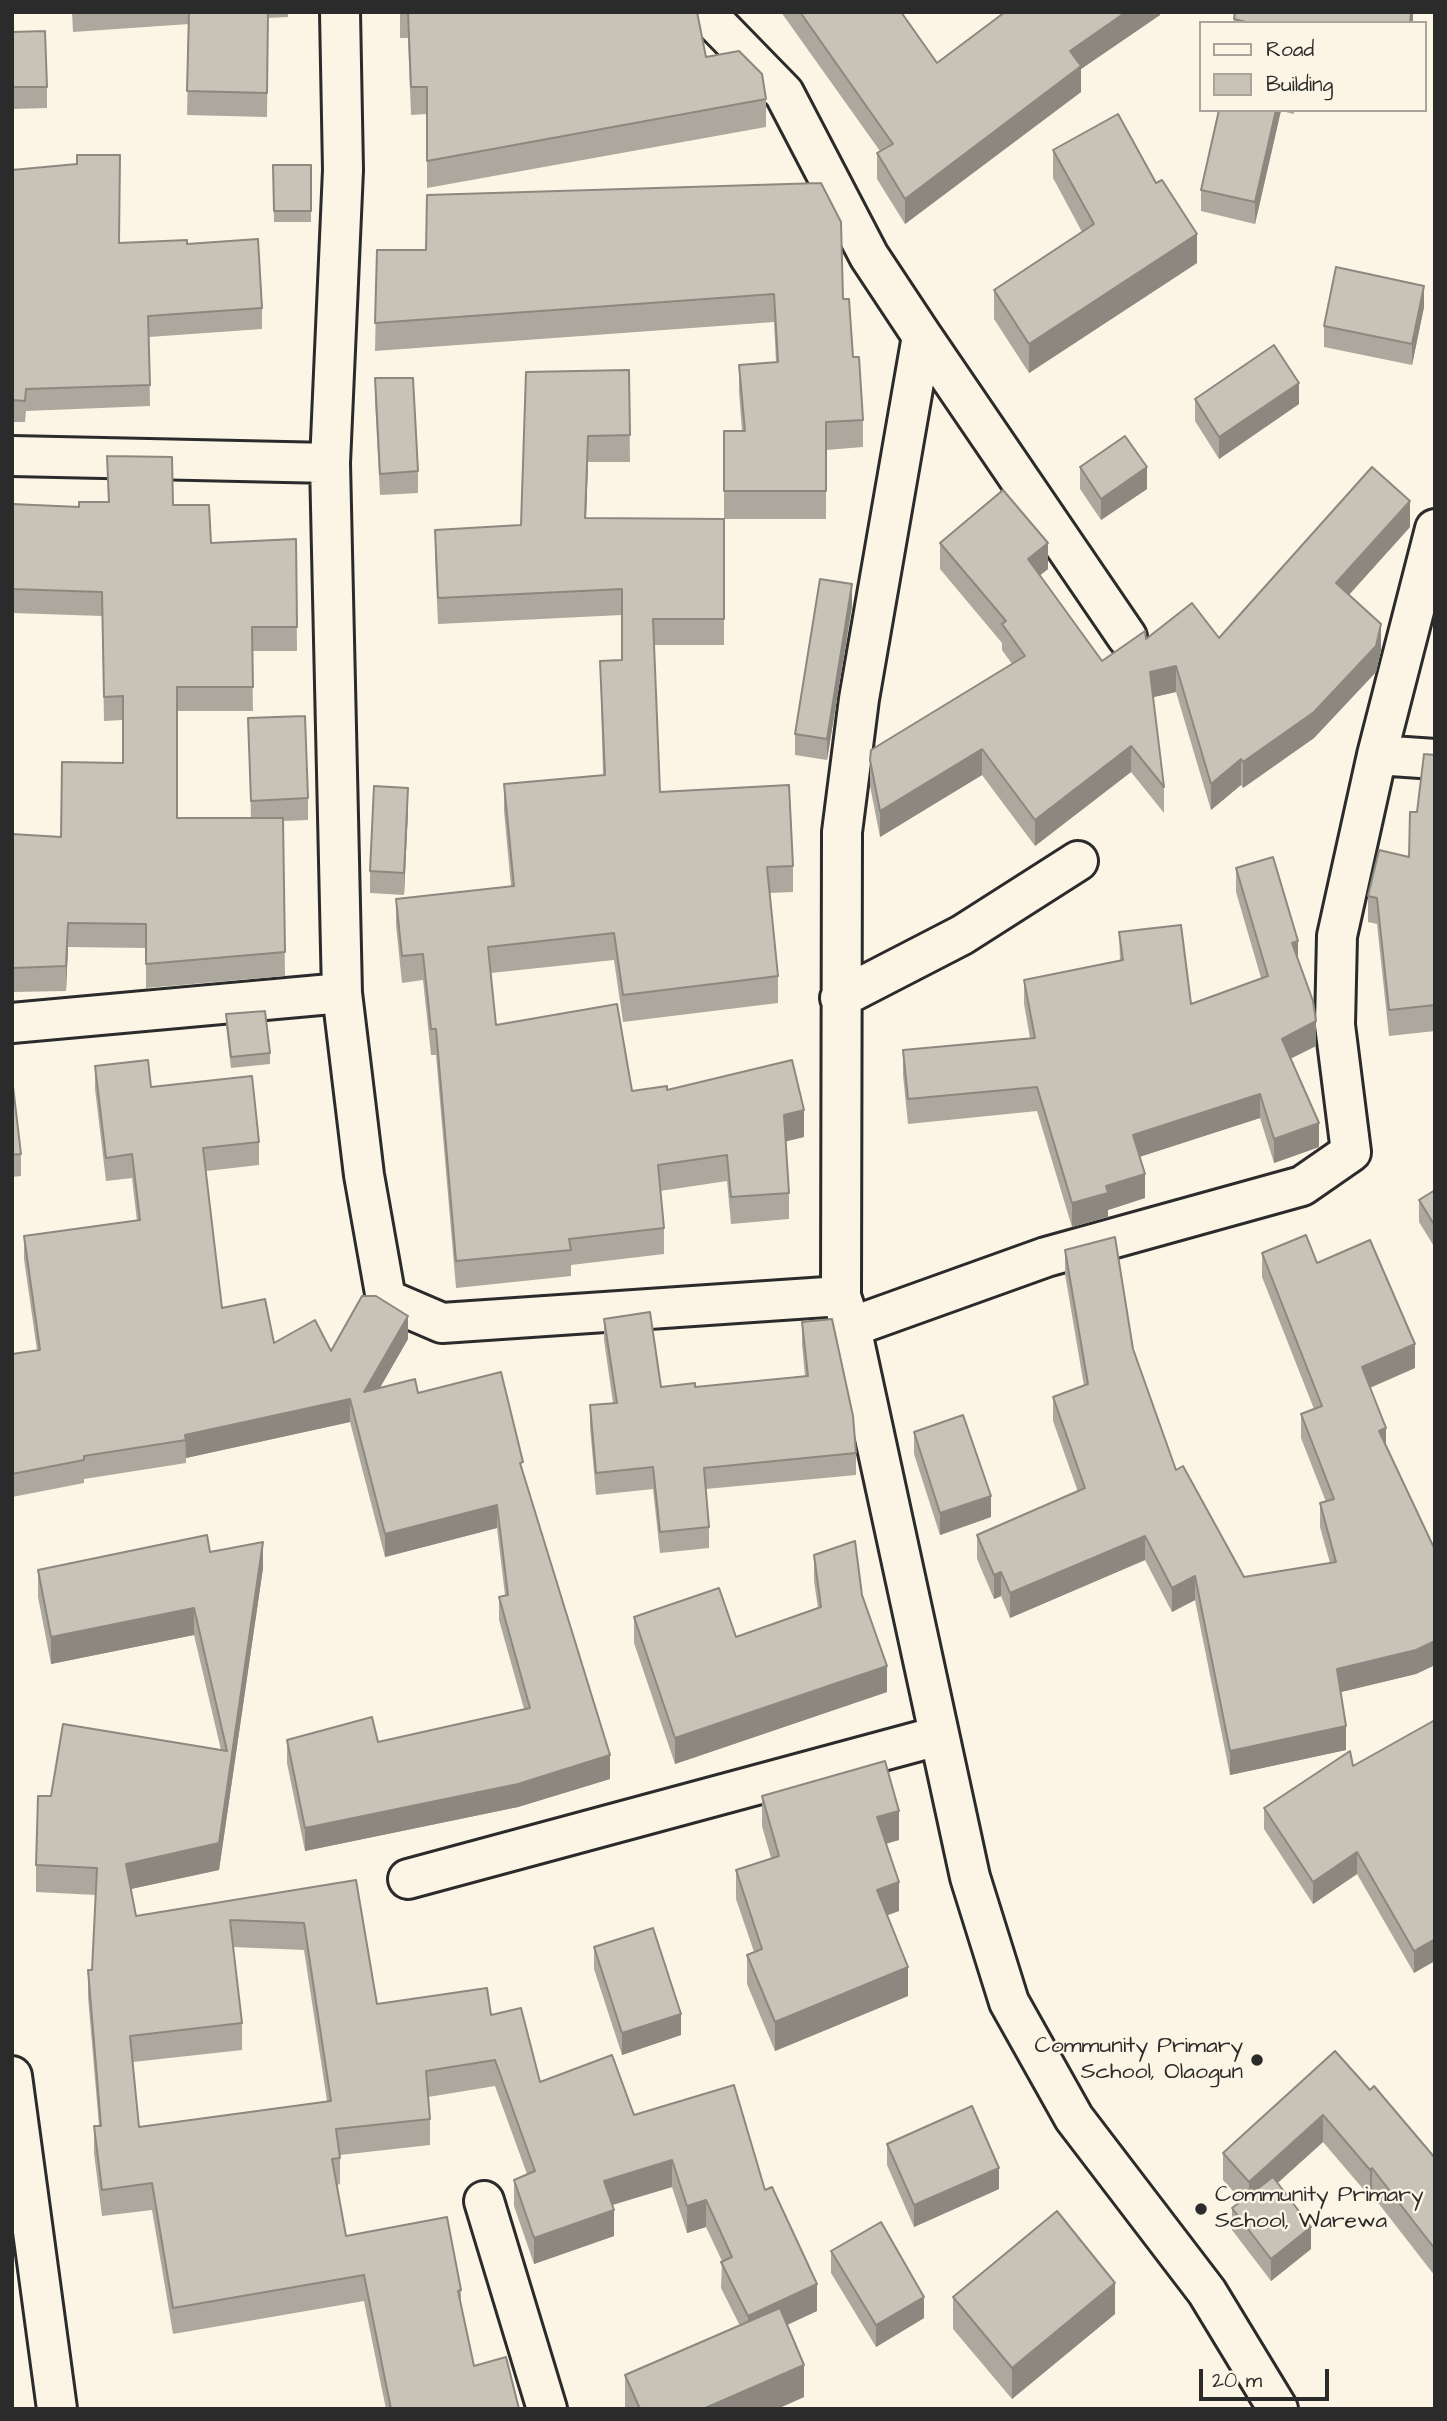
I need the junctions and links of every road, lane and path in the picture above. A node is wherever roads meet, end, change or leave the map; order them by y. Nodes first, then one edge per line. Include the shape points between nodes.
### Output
1 (340, 12) edge
2 (705, 12) edge
3 (922, 336) junction
4 (12, 456) edge
5 (330, 463) junction
6 (1435, 529) edge
7 (1126, 637) dead end
8 (1377, 755) junction
9 (1435, 760) edge
10 (1078, 861) dead end
11 (342, 993) junction
12 (840, 998) junction
13 (12, 1023) edge
14 (846, 1312) junction
15 (938, 1736) junction
16 (408, 1878) dead end
17 (12, 2076) edge
18 (484, 2201) dead end
19 (57, 2409) edge
20 (547, 2409) edge
21 (1278, 2409) edge

1 - 5 street via 343,170
2 - 3 street via 783,93 869,256
3 - 7 street
3 - 12 street via 859,699 842,832
4 - 5 street
5 - 11 street
6 - 8 street
8 - 9 street
8 - 14 street via 1337,936 1335,1025 1351,1152 1302,1186
10 - 12 street via 961,935
11 - 13 street
11 - 14 street via 364,1175 386,1299 442,1323
12 - 14 street
14 - 15 street
15 - 16 street
15 - 21 street via 970,1877 1009,2001 1074,2118 1207,2292
17 - 19 street
18 - 20 street

